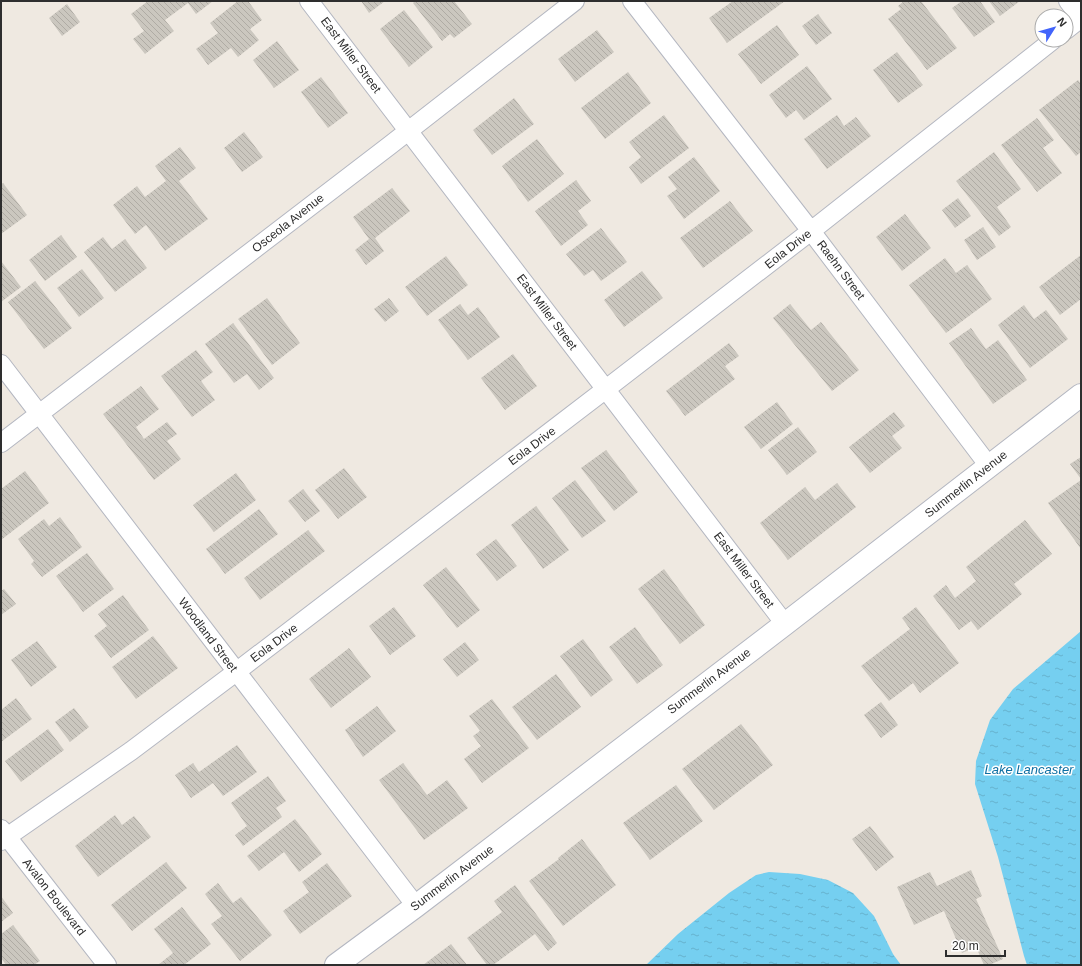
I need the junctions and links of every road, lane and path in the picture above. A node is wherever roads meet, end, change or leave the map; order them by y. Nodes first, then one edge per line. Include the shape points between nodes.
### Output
1 (309, 1) edge
2 (575, 1) edge
3 (632, 1) edge
4 (1068, 1) edge
5 (1081, 18) edge
6 (1043, 48) edge
7 (409, 130) junction
8 (811, 231) junction
9 (1, 364) edge
10 (606, 389) junction
11 (1081, 395) edge
12 (39, 414) junction
13 (1, 443) edge
14 (989, 466) junction
15 (785, 624) junction
16 (236, 672) junction
17 (3, 836) edge
18 (416, 906) junction
19 (107, 965) edge
20 (336, 965) edge

1 - 7 street, East Miller Street
2 - 7 street, Osceola Avenue
3 - 8 street, Raehn Street
4 - 5 street
6 - 8 street, Eola Drive
7 - 10 street, East Miller Street
7 - 12 street, Osceola Avenue
8 - 10 street, Eola Drive
8 - 14 street, Raehn Street
9 - 12 street, Woodland Street
10 - 15 street, East Miller Street
10 - 16 street, Eola Drive
11 - 14 street, Summerlin Avenue
12 - 13 street, Osceola Avenue
12 - 16 street, Woodland Street
14 - 15 street, Summerlin Avenue
15 - 18 street, Summerlin Avenue
16 - 17 street, Eola Drive via 131,750
16 - 18 street, Woodland Street
17 - 19 street, Avalon Boulevard
18 - 20 street, Summerlin Avenue

